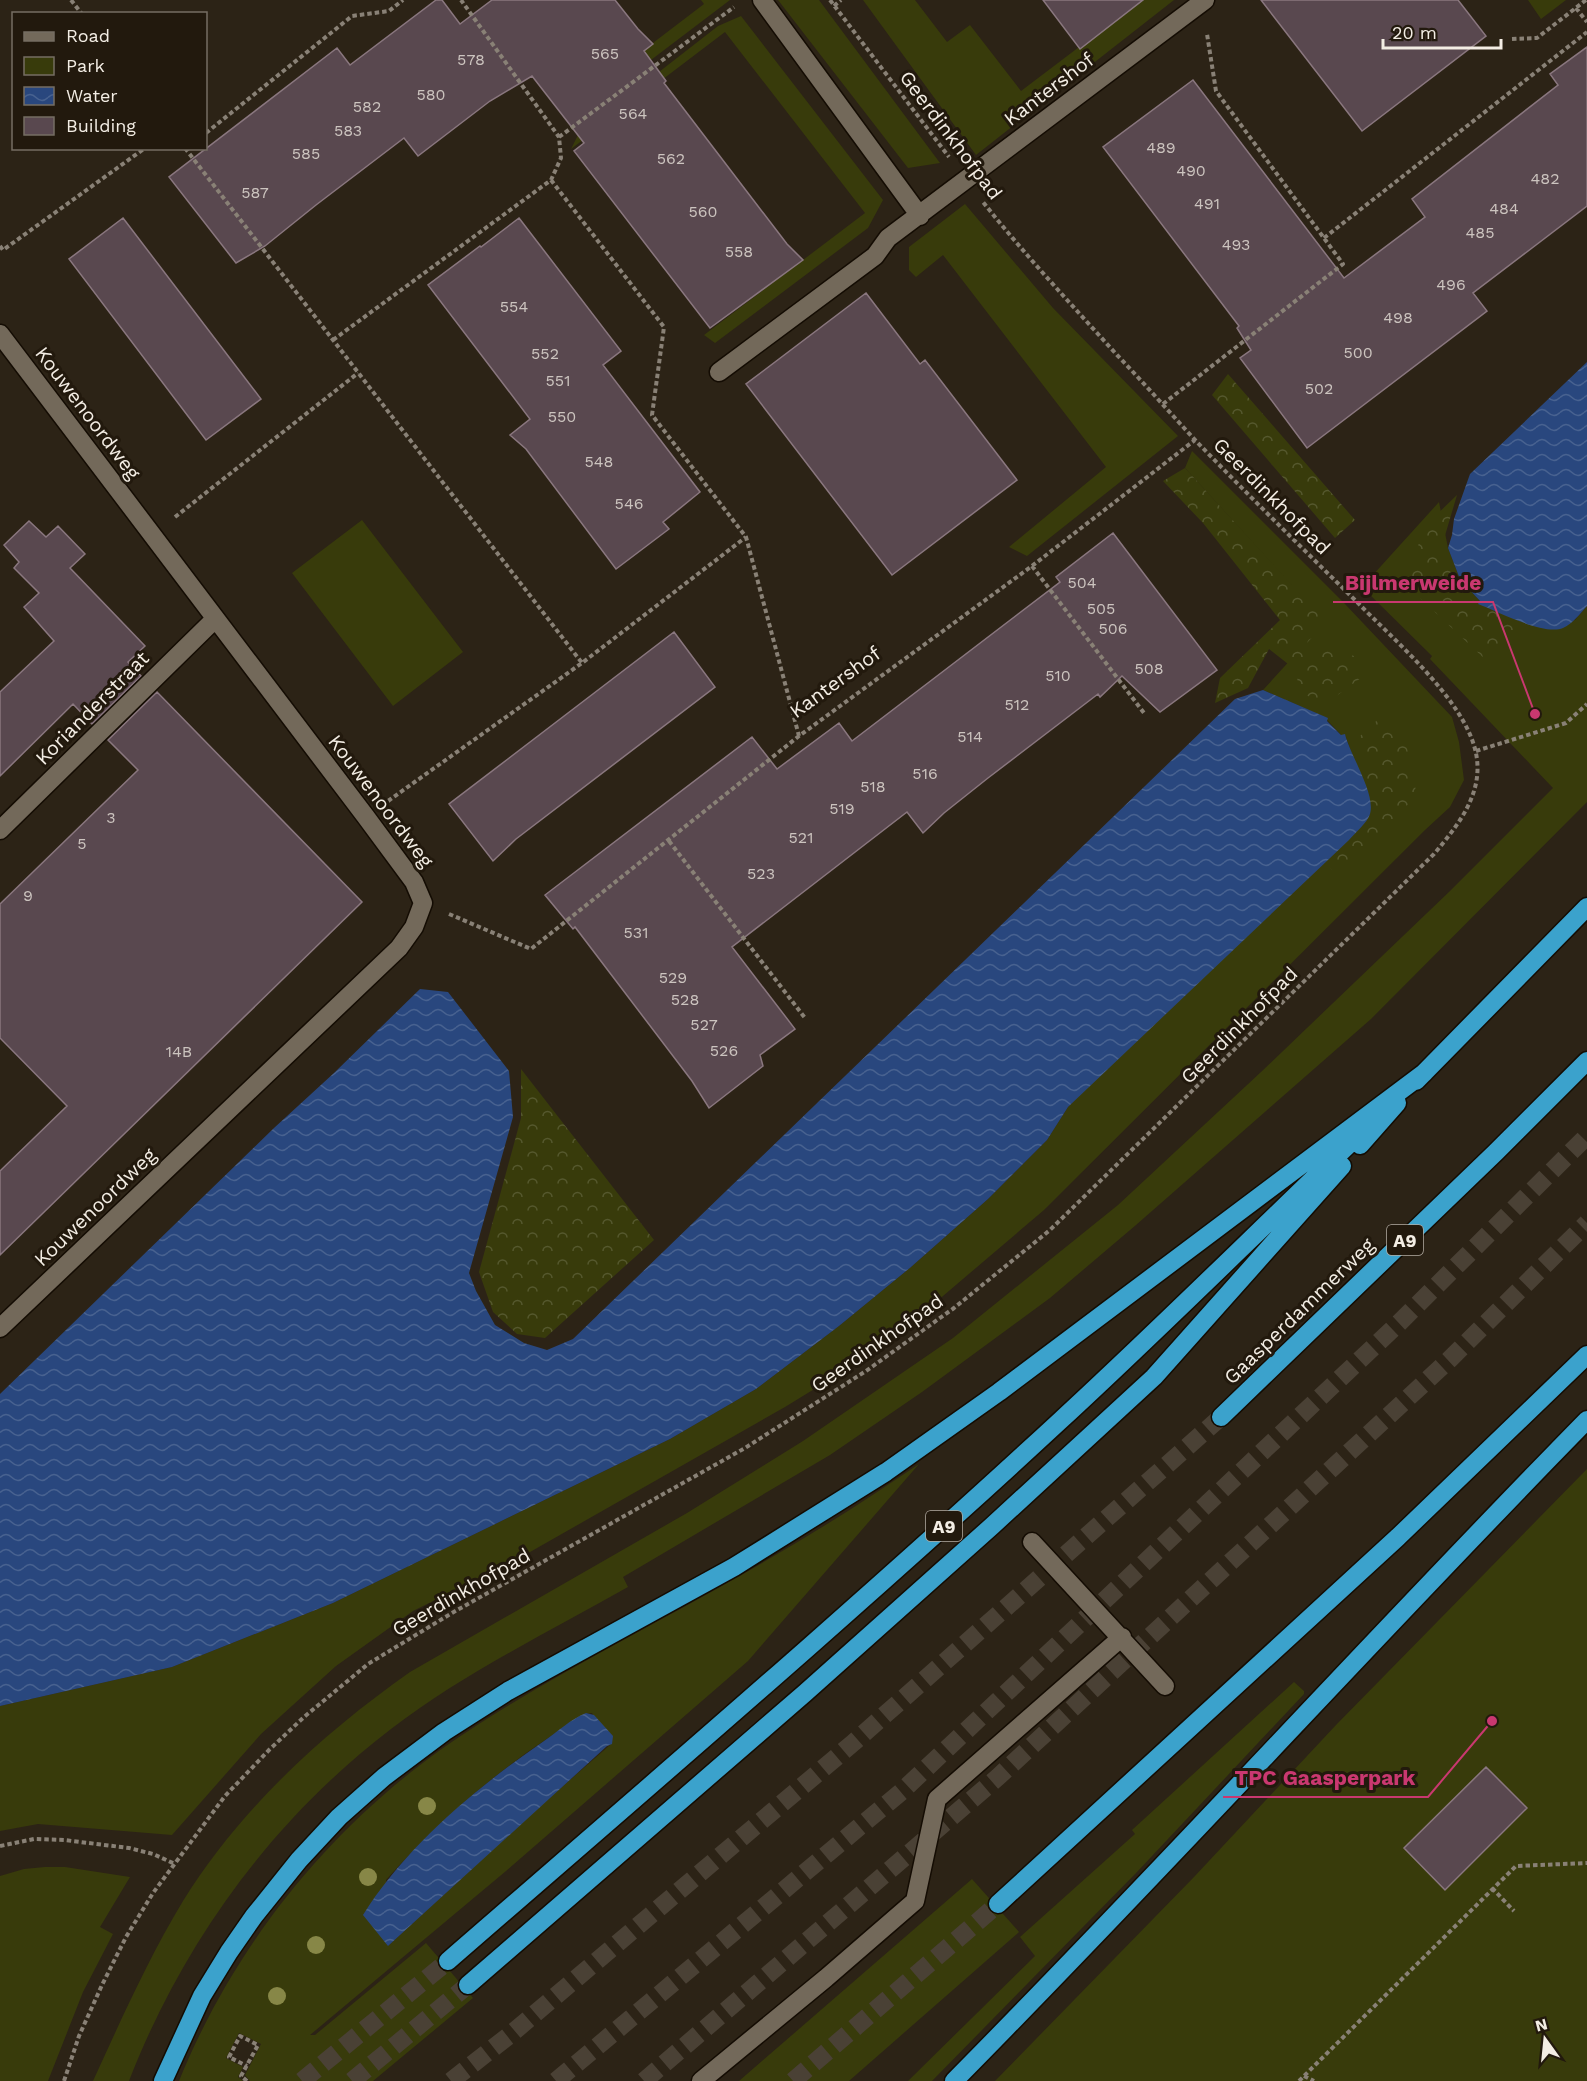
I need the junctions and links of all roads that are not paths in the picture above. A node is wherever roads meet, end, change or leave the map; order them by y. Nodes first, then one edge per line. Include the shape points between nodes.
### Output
1 (762, 0) edge
2 (1203, 1) edge
3 (920, 216) junction
4 (2, 342) edge
5 (719, 372) dead end
6 (215, 619) junction
7 (0, 831) edge
8 (1587, 907) edge
9 (1587, 1061) edge
10 (1424, 1073) junction
11 (0, 1328) edge
12 (1587, 1355) edge
13 (1221, 1417) tunnel mouth
14 (1587, 1420) edge
15 (1032, 1542) dead end
16 (1122, 1637) junction
17 (1165, 1686) dead end
18 (998, 1904) tunnel mouth
19 (447, 1961) tunnel mouth
20 (468, 1985) tunnel mouth
21 (163, 2081) edge
22 (701, 2081) edge
23 (954, 2081) edge

1 - 3 street
2 - 3 street, Kantershof
3 - 5 street, Kantershof via 888,238 875,256
4 - 6 street, Kouwenoordweg
6 - 7 street, Korianderstraat
6 - 11 street, Kouwenoordweg via 414,882 423,903 414,927 399,948
8 - 10 highway, A9
9 - 13 highway, Gaasperdammerweg / A9
10 - 19 highway, A9 via 1061,1420 830,1628
10 - 20 highway, A9 via 1154,1377 822,1678
10 - 21 highway, A9 via 999,1392 886,1472 734,1567 508,1691 384,1777 339,1817 254,1916 202,1996
12 - 18 highway via 1398,1537
14 - 23 highway via 1145,1886
15 - 16 street
16 - 17 street
16 - 22 street via 937,1799 915,1901

